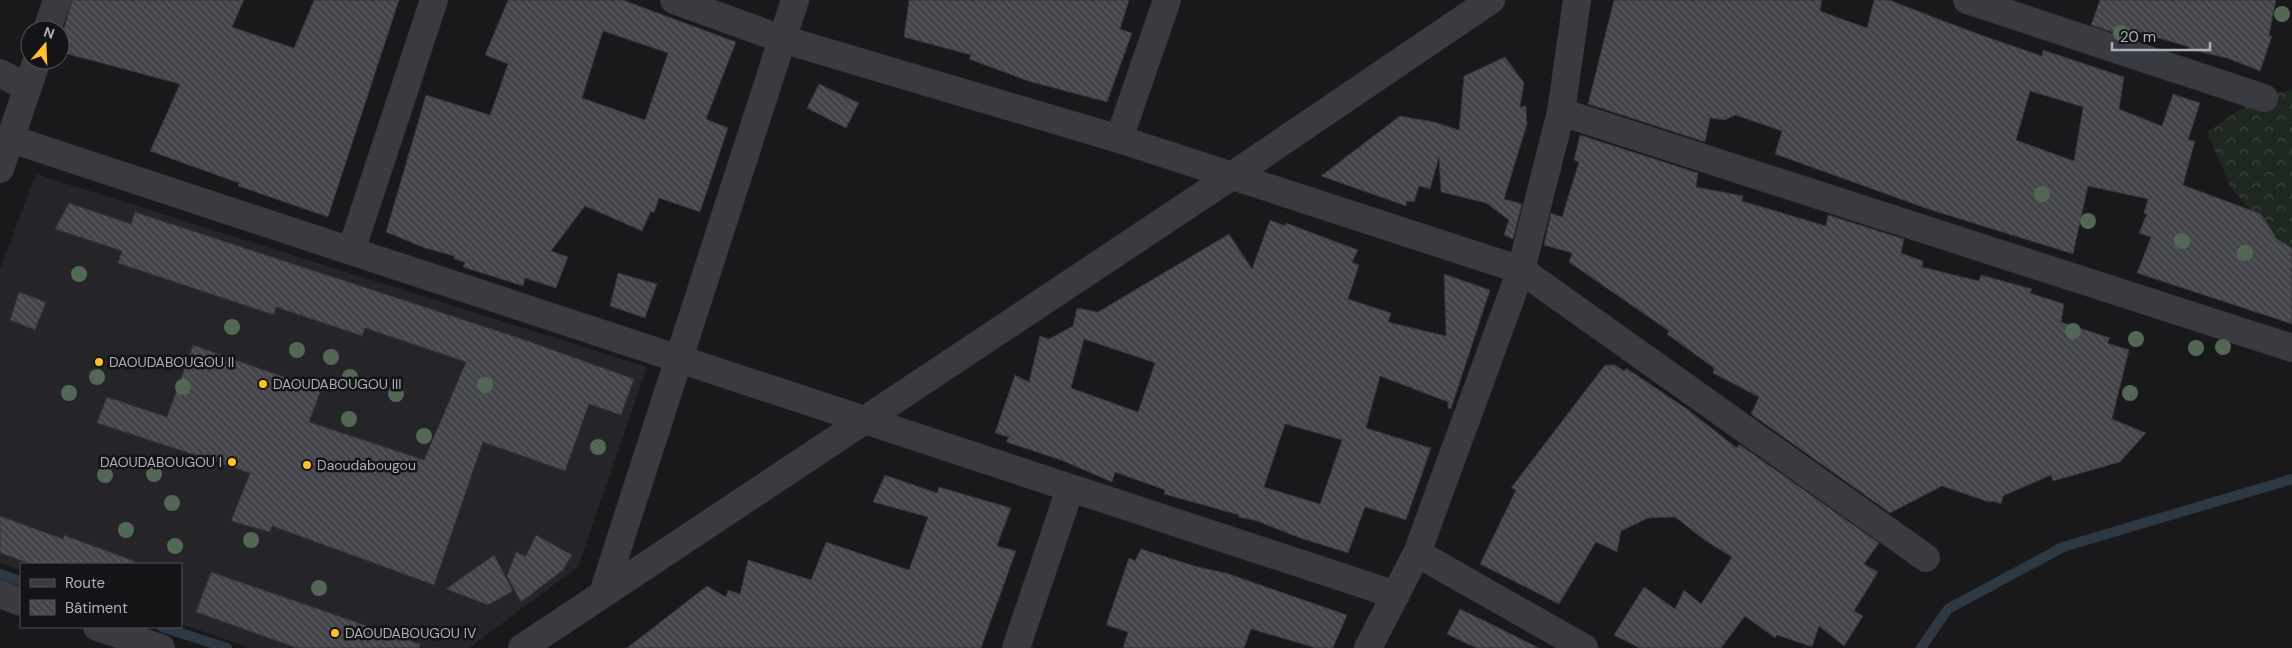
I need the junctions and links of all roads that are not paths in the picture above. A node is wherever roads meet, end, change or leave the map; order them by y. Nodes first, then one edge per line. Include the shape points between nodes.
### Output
1 (57, 0) edge
2 (434, 0) edge
3 (674, 0) edge
4 (795, 0) edge
5 (1167, 0) edge
6 (1490, 0) edge
7 (1577, 0) edge
8 (1967, 0) edge
9 (50, 20) edge
10 (782, 39) junction
11 (34, 70) edge
12 (0, 73) edge
13 (28, 88) junction
14 (2264, 98) dead end
15 (1561, 112) junction
16 (10, 139) junction
17 (1119, 139) junction
18 (0, 169) edge
19 (1233, 175) junction
20 (351, 251) junction
21 (1521, 270) junction
22 (2292, 348) edge
23 (680, 360) junction
24 (862, 420) junction
25 (1070, 489) junction
26 (1418, 553) junction
27 (1926, 558) dead end
28 (603, 593) junction
29 (0, 594) edge
30 (1396, 595) junction
31 (20, 602) edge
32 (100, 628) edge
33 (161, 648) edge
34 (522, 648) edge
35 (1016, 648) edge
36 (1368, 648) edge
37 (1584, 648) edge

1 - 9 street
2 - 20 street
3 - 10 street
4 - 10 street
5 - 17 street
6 - 19 street
7 - 15 street
8 - 14 street
10 - 17 street
10 - 23 street
11 - 13 street
12 - 13 street
13 - 16 street
15 - 21 street
15 - 22 street
16 - 18 street
16 - 20 street
17 - 19 street
19 - 21 street
19 - 24 street
20 - 23 street
21 - 26 street
21 - 27 street
23 - 24 street
23 - 28 street
24 - 25 street
24 - 28 street
25 - 30 street
25 - 35 street
26 - 30 street
26 - 37 street
28 - 34 street
29 - 31 street
30 - 36 street
32 - 33 street

